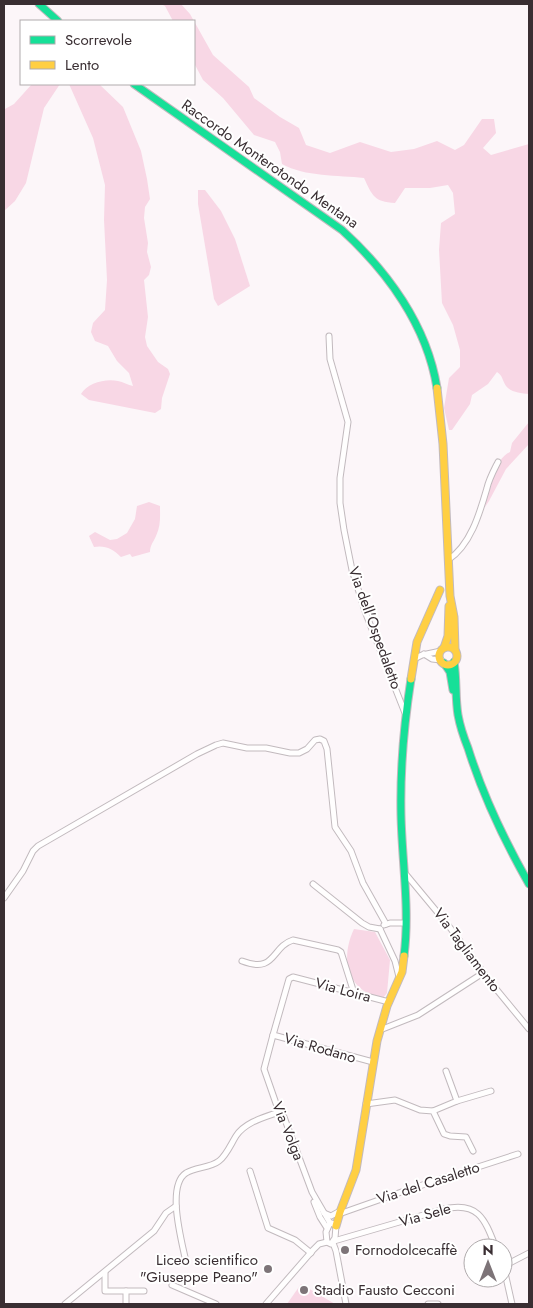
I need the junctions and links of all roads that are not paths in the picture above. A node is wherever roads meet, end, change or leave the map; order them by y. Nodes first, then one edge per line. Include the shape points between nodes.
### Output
1 (39, 4) edge
2 (57, 20) edge
3 (135, 85) edge
4 (328, 336) dead end
5 (498, 462) dead end
6 (448, 560) junction
7 (440, 590) dead end
8 (450, 596) junction
9 (442, 650) junction
10 (455, 650) junction
11 (424, 654) junction
12 (414, 659) junction
13 (442, 661) junction
14 (454, 662) junction
15 (456, 698) junction
16 (406, 714) junction
17 (403, 872) junction
18 (313, 884) dead end
19 (529, 884) edge
20 (4, 898) edge
21 (406, 923) junction
22 (386, 924) junction
23 (380, 929) junction
24 (242, 960) dead end
25 (483, 973) junction
26 (298, 977) joint
27 (399, 978) junction
28 (354, 993) junction
29 (389, 1002) junction
30 (529, 1029) edge
31 (380, 1030) junction
32 (273, 1035) junction
33 (373, 1062) junction
34 (446, 1071) dead end
35 (491, 1091) dead end
36 (457, 1101) junction
37 (366, 1104) junction
38 (433, 1111) junction
39 (280, 1112) junction
40 (474, 1151) dead end
41 (518, 1154) dead end
42 (250, 1171) dead end
43 (312, 1192) junction
44 (176, 1206) junction
45 (321, 1211) junction
46 (340, 1213) junction
47 (331, 1225) junction
48 (491, 1238) edge
49 (331, 1242) junction
50 (529, 1252) edge
51 (311, 1253) junction
52 (513, 1260) edge
53 (186, 1262) dead end
54 (105, 1272) junction
55 (172, 1285) dead end
56 (508, 1288) edge
57 (126, 1291) junction
58 (144, 1291) dead end
59 (65, 1304) edge
60 (126, 1304) edge
61 (216, 1304) edge
62 (266, 1304) edge
63 (346, 1304) edge
64 (428, 1304) edge
65 (438, 1304) edge
66 (512, 1304) edge

1 - 2 main road
3 - 6 main road, Raccordo Monterotondo Mentana via 342,230 388,279 407,308 436,383 443,446
4 - 16 street, Via dell'Ospedaletto via 330,359 348,422 340,503 352,570
5 - 6 street via 472,529 461,549
6 - 8 main road, Raccordo Monterotondo Mentana
7 - 12 main road via 418,639
8 - 9 main road via 448,636
8 - 10 main road, Raccordo Monterotondo Mentana
9 - 10 main road via 448,647
9 - 11 street
9 - 13 main road
10 - 14 main road
11 - 12 street
11 - 13 street
12 - 16 main road
13 - 14 main road
13 - 15 main road via 450,672
14 - 15 main road
15 - 19 main road via 461,728 473,765 503,838
16 - 17 main road via 402,762
17 - 21 main road
17 - 25 street, Via Tagliamento via 445,920
18 - 23 street via 362,923
20 - 22 street via 33,851 42,843 197,754 224,744 296,753 320,739 327,749 335,827 351,851 363,883
21 - 22 street
21 - 27 main road
22 - 23 street
23 - 27 street
24 - 28 street via 262,964 293,940 338,950 344,956
25 - 30 street, Via Tagliamento
25 - 31 street via 418,1015
26 - 28 street, Via Loira
26 - 32 street, Via Rodano via 289,980
27 - 29 main road
28 - 29 street, Via Loira
29 - 31 main road
31 - 33 main road
32 - 33 street, Via Rodano
32 - 39 street, Via Volga via 264,1069
33 - 37 main road
34 - 36 street
35 - 36 street
36 - 38 street
37 - 38 street via 395,1100 420,1110
37 - 46 main road via 356,1170
38 - 40 street via 444,1133 466,1137
39 - 43 street, Via Volga
39 - 44 street via 244,1128 218,1162 185,1174 178,1183
41 - 46 street, Via del Casaletto
42 - 51 street via 268,1228 295,1240
43 - 45 street, Via Volga
43 - 47 street via 318,1213
44 - 53 street
44 - 54 street via 166,1213 154,1231
45 - 46 street via 331,1216
45 - 47 street, Via Volga
46 - 47 main road
47 - 49 street
47 - 49 street via 326,1235
48 - 49 street, Via Sele via 479,1215 461,1206
49 - 51 street, Via Sele via 320,1244
49 - 63 street via 337,1254
50 - 52 street
51 - 62 street, Via Sele
54 - 57 street via 105,1291
54 - 59 street
55 - 61 street
56 - 66 street
57 - 58 street
57 - 60 street
64 - 65 street

